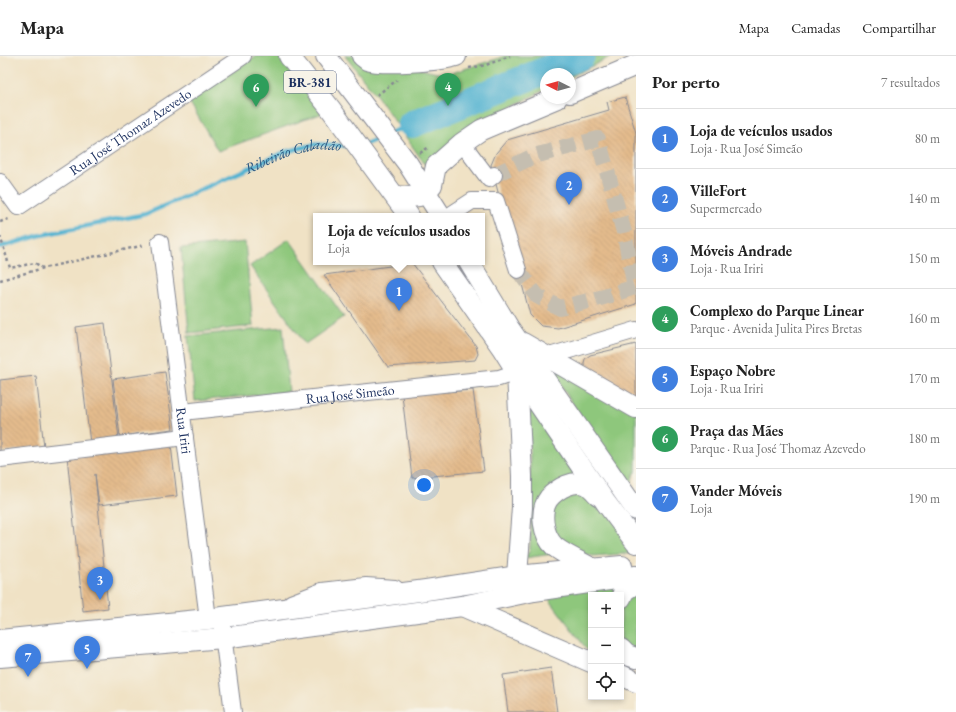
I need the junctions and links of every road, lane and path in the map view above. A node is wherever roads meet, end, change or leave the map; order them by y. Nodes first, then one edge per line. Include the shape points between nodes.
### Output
1 (243, 56) edge
2 (289, 56) edge
3 (326, 56) edge
4 (362, 56) edge
5 (456, 56) edge
6 (400, 59) edge
7 (636, 65) edge
8 (576, 90) edge
9 (543, 104) edge
10 (462, 143) junction
11 (0, 182) edge
12 (428, 188) junction
13 (395, 196) junction
14 (496, 201) junction
15 (407, 213) edge
16 (440, 213) edge
17 (454, 213) edge
18 (0, 236) edge
19 (160, 242) joint
20 (444, 265) edge
21 (470, 265) edge
22 (44, 268) junction
23 (518, 270) tunnel mouth
24 (0, 280) edge
25 (636, 330) edge
26 (532, 364) junction
27 (636, 408) edge
28 (182, 412) junction
29 (185, 437) junction
30 (0, 459) edge
31 (606, 503) junction
32 (636, 510) edge
33 (636, 543) edge
34 (636, 565) edge
35 (592, 568) junction
36 (517, 576) junction
37 (636, 576) edge
38 (636, 583) edge
39 (624, 592) edge
40 (462, 606) junction
41 (215, 618) junction
42 (223, 638) junction
43 (0, 640) edge
44 (624, 652) edge
45 (0, 657) edge
46 (636, 658) edge
47 (588, 661) edge
48 (624, 676) edge
49 (636, 682) edge
50 (233, 712) edge

1 - 11 street, Rua José Thomaz Azevedo via 18,207
2 - 13 main road, BR-381
3 - 12 main road, BR-381
4 - 6 main road via 367,60 385,62
5 - 6 main road via 446,59
7 - 8 main road
9 - 10 main road via 481,130
10 - 12 main road via 436,166
10 - 14 street via 492,177
12 - 13 main road via 419,196
12 - 16 main road
13 - 15 main road
14 - 17 street via 472,201
14 - 23 street
18 - 22 path via 10,268 36,262
19 - 22 path
19 - 28 street, Rua Iriri
20 - 26 main road via 502,348
21 - 26 main road
22 - 24 path
25 - 26 street, Rua José Simeão
26 - 27 main road
26 - 28 street, Rua José Simeão via 499,378
26 - 31 main road
26 - 32 main road
26 - 36 main road via 522,476
28 - 29 street, Rua Iriri
29 - 30 street
29 - 41 street, Rua Iriri
31 - 33 main road
31 - 35 main road via 589,486 579,483 566,485 548,499 543,517 547,535 555,547
34 - 35 main road
35 - 36 main road
36 - 41 main road
37 - 40 main road
38 - 39 main road
40 - 42 main road
40 - 47 main road
41 - 42 street, Rua Iriri
41 - 43 main road
42 - 45 main road
42 - 50 street, Rua Iriri
44 - 46 main road
48 - 49 main road

